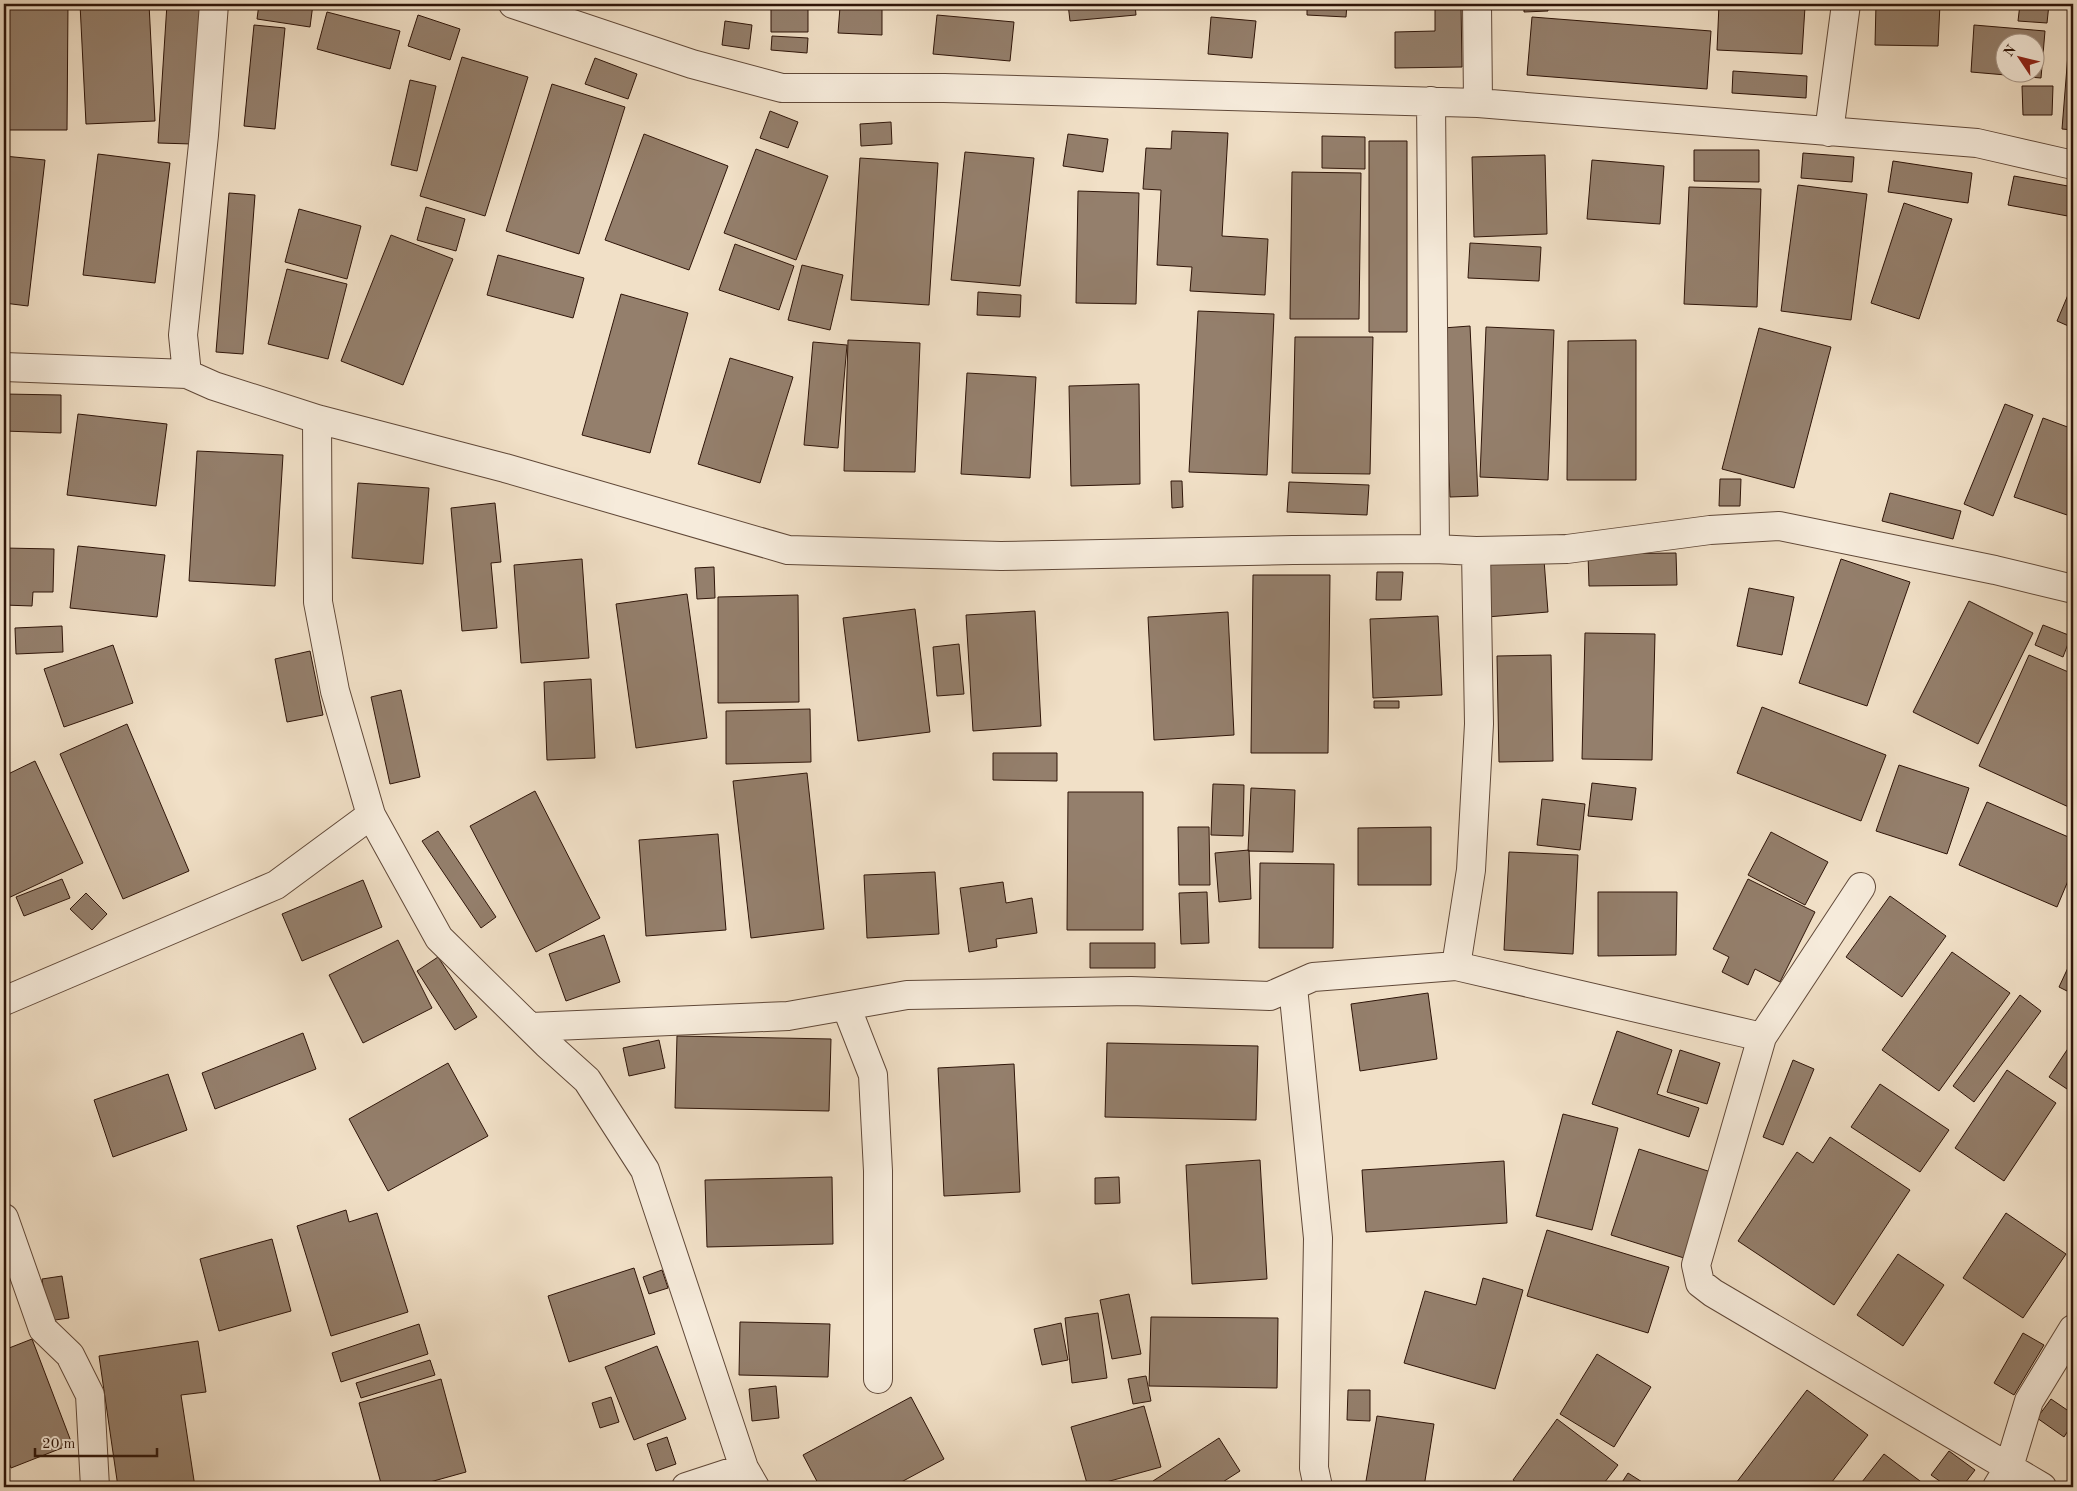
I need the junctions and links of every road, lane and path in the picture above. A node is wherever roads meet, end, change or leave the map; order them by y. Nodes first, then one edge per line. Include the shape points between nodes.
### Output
1 (214, 4) edge
2 (514, 4) edge
3 (1477, 4) edge
4 (1846, 4) edge
5 (1431, 101) junction
6 (1478, 103) junction
7 (1829, 132) junction
8 (2073, 164) edge
9 (4, 367) edge
10 (188, 374) junction
11 (317, 419) junction
12 (1435, 549) junction
13 (1476, 551) junction
14 (2073, 590) edge
15 (371, 815) junction
16 (1861, 887) dead end
17 (1456, 966) junction
18 (1293, 987) junction
19 (4, 1001) edge
20 (846, 1006) junction
21 (531, 1027) junction
22 (1762, 1037) junction
23 (4, 1218) edge
24 (2073, 1329) edge
25 (878, 1379) dead end
26 (749, 1477) edge
27 (2003, 1477) edge
28 (95, 1487) edge
29 (686, 1487) edge
30 (1318, 1487) edge
31 (2042, 1487) edge

1 - 10 street via 183,336
2 - 5 street via 692,64 782,88 944,88
3 - 6 street
4 - 7 street
5 - 6 street
5 - 12 street
6 - 7 street
7 - 8 street via 1977,143
9 - 10 street
10 - 11 street via 214,386
11 - 12 street via 505,468 788,550 1001,556
11 - 15 street via 318,602 335,692
12 - 13 street
13 - 14 street via 1567,549 1710,530 1779,526 1995,570
13 - 17 street via 1479,724 1471,870
15 - 19 street via 276,885
15 - 21 street via 439,938
16 - 22 street
17 - 18 street via 1313,977
17 - 22 street
18 - 20 street via 1270,996 1131,991 906,995
18 - 30 street via 1318,1238 1314,1468
20 - 21 street via 788,1016
20 - 25 street via 873,1075 878,1171
21 - 26 street via 587,1080 645,1170
22 - 27 street via 1696,1265 1700,1283
23 - 28 street via 43,1329 70,1355 90,1395
24 - 27 street via 2029,1401
26 - 29 street
27 - 31 street

